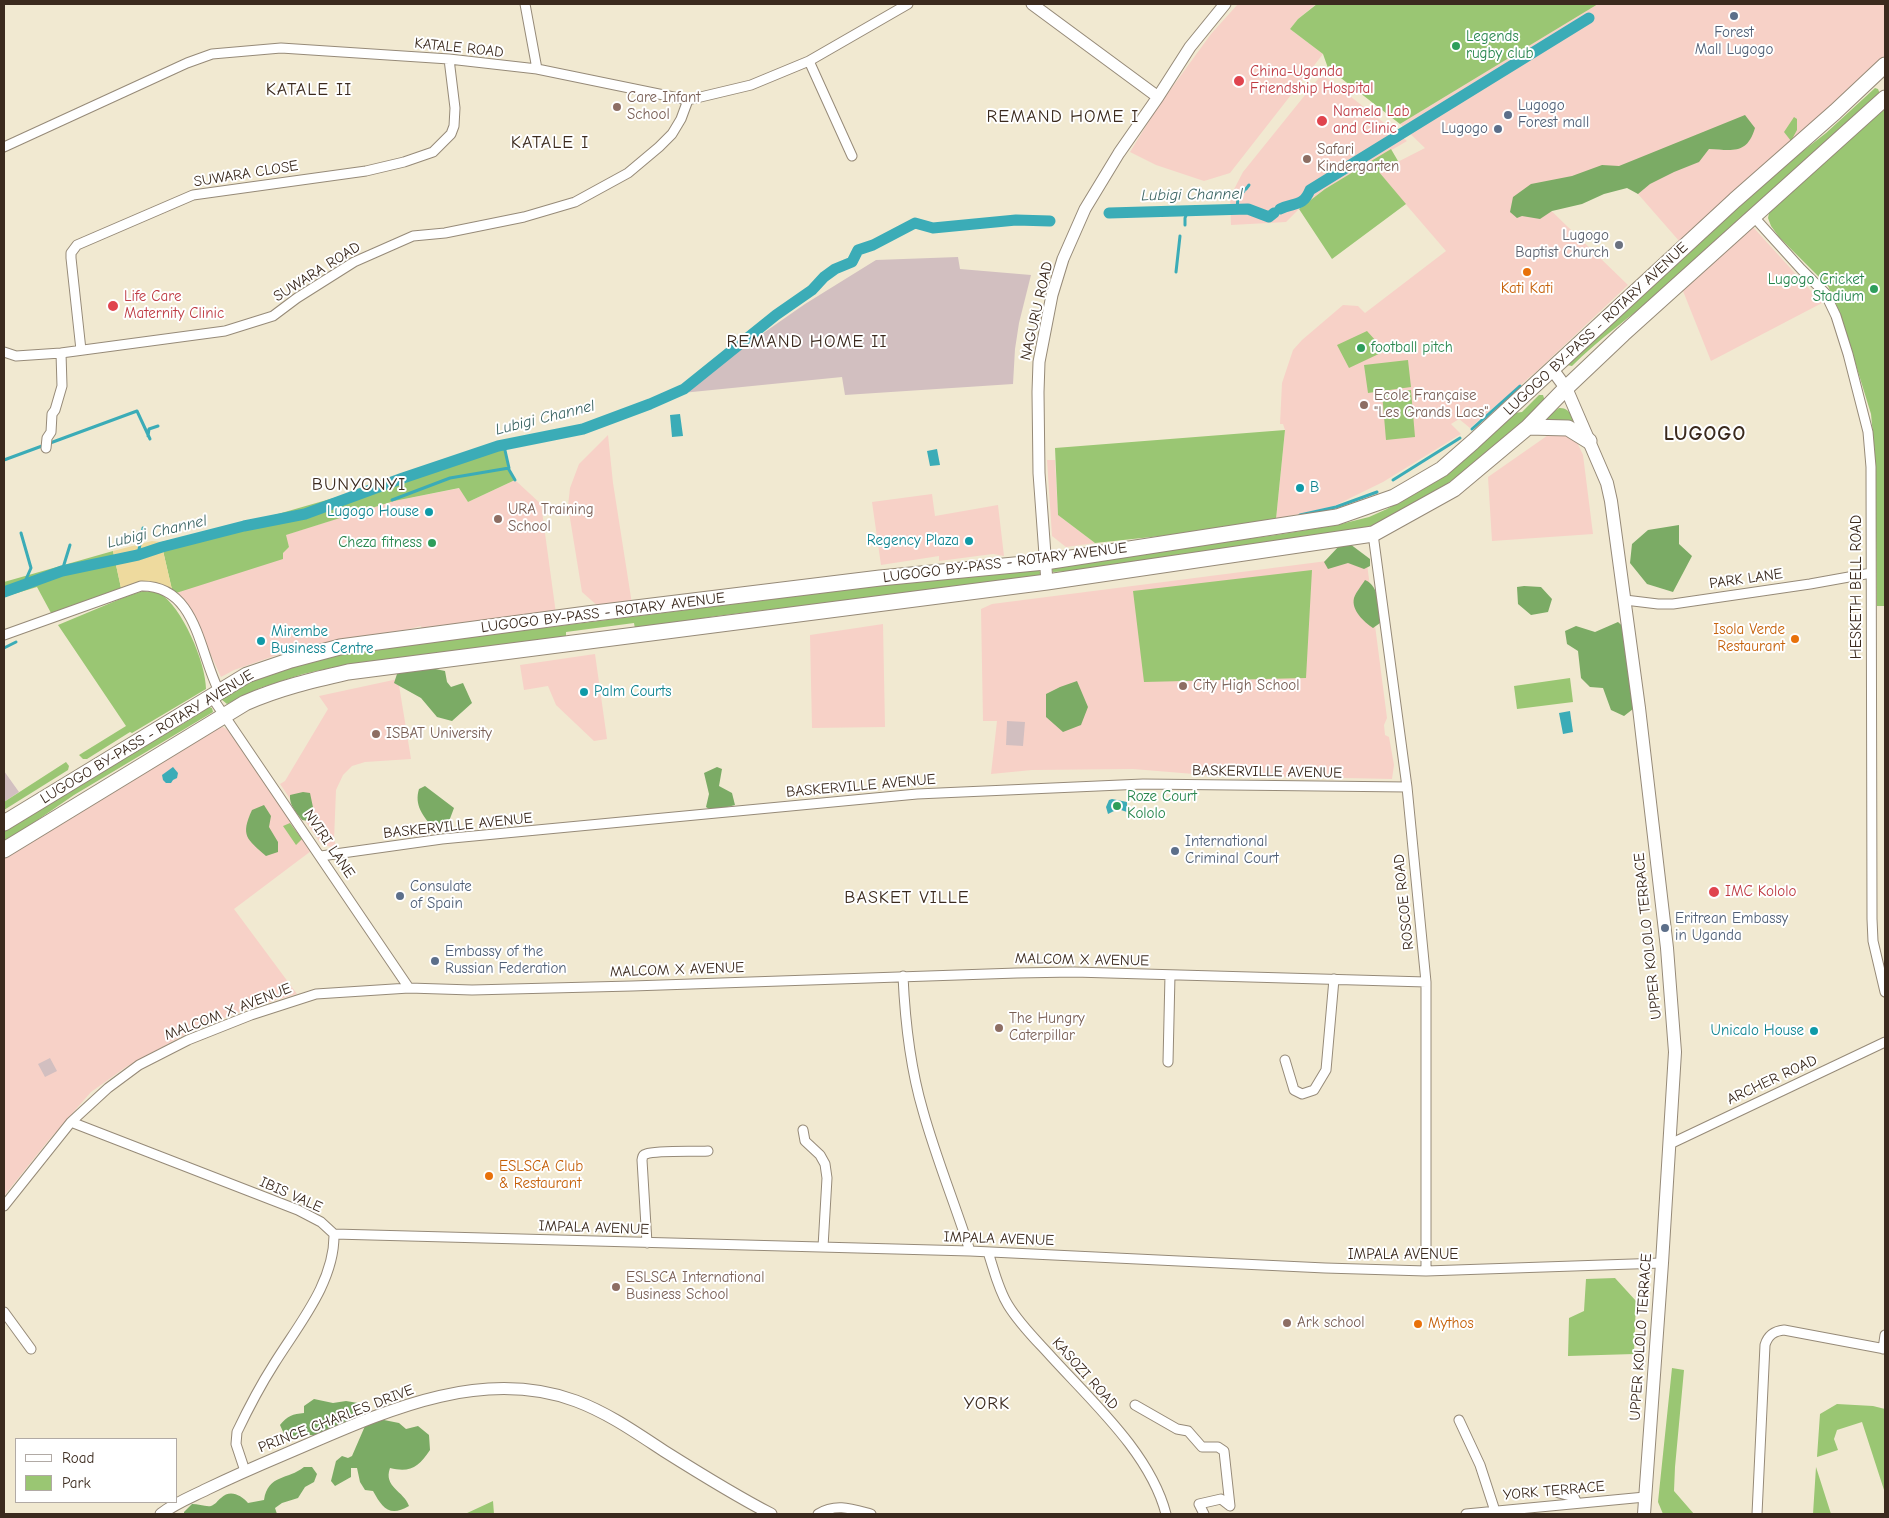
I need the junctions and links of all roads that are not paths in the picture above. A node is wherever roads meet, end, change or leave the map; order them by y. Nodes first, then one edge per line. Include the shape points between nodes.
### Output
1 (525, 4) edge
2 (908, 4) edge
3 (1032, 4) edge
4 (1226, 4) edge
5 (449, 59) junction
6 (809, 61) junction
7 (1885, 65) edge
8 (536, 70) junction
9 (1868, 82) junction
10 (1885, 89) edge
11 (1158, 97) junction
12 (1885, 98) edge
13 (688, 100) junction
14 (4, 147) edge
15 (852, 156) dead end
16 (1753, 216) junction
17 (1608, 317) junction
18 (1623, 334) junction
19 (81, 350) junction
20 (4, 352) edge
21 (60, 353) junction
22 (1552, 369) junction
23 (1566, 388) junction
24 (1528, 427) junction
25 (1589, 441) junction
26 (46, 448) dead end
27 (1373, 534) junction
28 (1045, 562) junction
29 (1871, 573) junction
30 (1047, 582) junction
31 (1625, 600) junction
32 (4, 635) edge
33 (215, 693) junction
34 (225, 715) junction
35 (1407, 787) junction
36 (4, 823) edge
37 (4, 850) edge
38 (321, 856) junction
39 (1170, 975) junction
40 (903, 976) junction
41 (1334, 979) junction
42 (1426, 982) junction
43 (409, 988) junction
44 (1885, 992) edge
45 (1885, 1042) edge
46 (1285, 1060) dead end
47 (1168, 1062) dead end
48 (71, 1122) junction
49 (803, 1130) dead end
50 (1670, 1144) junction
51 (708, 1151) dead end
52 (4, 1206) edge
53 (334, 1234) junction
54 (647, 1243) junction
55 (823, 1247) junction
56 (970, 1251) junction
57 (988, 1252) junction
58 (1662, 1263) junction
59 (1426, 1270) junction
60 (4, 1312) edge
61 (1885, 1335) edge
62 (31, 1349) dead end
63 (1884, 1349) edge
64 (1135, 1405) dead end
65 (1459, 1420) dead end
66 (245, 1471) junction
67 (1559, 1493) dead end
68 (1645, 1497) junction
69 (177, 1503) edge
70 (178, 1503) edge
71 (1577, 1503) junction
72 (1495, 1511) junction
73 (161, 1514) edge
74 (771, 1514) edge
75 (818, 1514) edge
76 (871, 1514) edge
77 (1166, 1514) edge
78 (1204, 1514) edge
79 (1466, 1514) edge
80 (1644, 1514) edge
81 (1757, 1514) edge

1 - 8 street
2 - 6 street, KATALE ROAD
3 - 11 street
4 - 11 street, NAGURU ROAD via 1190,48
5 - 8 street, KATALE ROAD
5 - 14 street, KATALE ROAD via 281,48 212,54
5 - 19 street, SUWARA CLOSE via 454,126 433,152 366,171 193,195 77,245 71,258
6 - 13 street, KATALE ROAD via 751,85
6 - 15 street
7 - 9 main road, LUGOGO BY-PASS - ROTARY AVENUE
8 - 13 street, KATALE ROAD
9 - 10 main road via 1876,80
9 - 17 main road, LUGOGO BY-PASS - ROTARY AVENUE
11 - 28 street, NAGURU ROAD via 1119,153 1086,209 1063,259 1052,295 1039,362 1038,392
12 - 16 main road, LUGOGO BY-PASS - ROTARY AVENUE
13 - 19 street, SUWARA ROAD via 672,134 659,147 628,173 575,202 524,217 413,236 354,262 273,316 225,331
16 - 18 main road, LUGOGO BY-PASS - ROTARY AVENUE
16 - 29 street, HESKETH BELL ROAD via 1824,293 1836,316 1869,435
17 - 18 main road
17 - 22 main road, LUGOGO BY-PASS - ROTARY AVENUE
18 - 23 main road, LUGOGO BY-PASS - ROTARY AVENUE
19 - 21 street, SUWARA ROAD
20 - 21 street, SUWARA ROAD via 16,356
21 - 26 street via 62,386 52,414
22 - 23 main road, UPPER KOLOLO TERRACE
22 - 28 main road, LUGOGO BY-PASS - ROTARY AVENUE via 1442,469 1366,509 1338,517
23 - 24 main road, LUGOGO BY-PASS - ROTARY AVENUE
23 - 25 main road, UPPER KOLOLO TERRACE
24 - 25 main road via 1568,428
24 - 27 main road, LUGOGO BY-PASS - ROTARY AVENUE via 1454,489
25 - 31 main road, UPPER KOLOLO TERRACE via 1607,483
27 - 30 main road, LUGOGO BY-PASS - ROTARY AVENUE
27 - 35 street, ROSCOE ROAD
28 - 30 street, NAGURU ROAD
28 - 33 main road, LUGOGO BY-PASS - ROTARY AVENUE via 880,578 340,647 247,674
29 - 31 street, PARK LANE via 1673,604
29 - 44 street, HESKETH BELL ROAD via 1872,926
30 - 34 main road, LUGOGO BY-PASS - ROTARY AVENUE via 348,672 268,693
31 - 50 main road, UPPER KOLOLO TERRACE via 1667,948 1675,1052
32 - 33 street, NVIRI LANE via 141,586 151,586 169,591 180,601 201,641
33 - 34 street, NVIRI LANE
33 - 36 main road, LUGOGO BY-PASS - ROTARY AVENUE
34 - 37 main road, LUGOGO BY-PASS - ROTARY AVENUE
34 - 38 street, NVIRI LANE
35 - 38 street, BASKERVILLE AVENUE via 1143,784 917,794 442,840
35 - 42 street, ROSCOE ROAD
38 - 43 street, NVIRI LANE
39 - 40 street, MALCOM X AVENUE via 1074,972
39 - 41 street, MALCOM X AVENUE
39 - 47 street
40 - 43 street, MALCOM X AVENUE via 612,987
40 - 56 street via 911,1060 922,1110
41 - 42 street, MALCOM X AVENUE
41 - 46 street via 1326,1070 1314,1090 1302,1094 1294,1090
42 - 59 street, ROSCOE ROAD
43 - 48 street, MALCOM X AVENUE via 316,994 188,1040 139,1065
45 - 50 street, ARCHER ROAD
48 - 52 street, MALCOM X AVENUE
48 - 53 street, IBIS VALE via 298,1210 321,1222
49 - 55 street via 805,1141 825,1164
50 - 58 main road, UPPER KOLOLO TERRACE
51 - 54 street via 659,1152 643,1156
53 - 54 street, IMPALA AVENUE
53 - 66 street via 334,1249 318,1294 237,1432 236,1444
54 - 55 street, IMPALA AVENUE
55 - 56 street, IMPALA AVENUE
56 - 57 street, IMPALA AVENUE
57 - 59 street, IMPALA AVENUE
57 - 77 street, KASOZI ROAD via 1000,1289 1017,1318 1122,1435 1150,1476
58 - 59 street, IMPALA AVENUE
58 - 68 main road, UPPER KOLOLO TERRACE
60 - 62 street
61 - 63 street
63 - 81 street via 1784,1330 1776,1331 1767,1338
64 - 78 street via 1177,1429 1188,1431 1202,1447 1218,1447 1224,1451 1230,1506 1220,1499 1198,1504
65 - 72 street via 1480,1465
66 - 70 street, PRINCE CHARLES DRIVE
66 - 74 street, PRINCE CHARLES DRIVE via 416,1402 473,1391 525,1389 575,1400 627,1425 732,1494
67 - 71 street via 1574,1497
68 - 71 street, YORK TERRACE
68 - 80 main road, UPPER KOLOLO TERRACE
69 - 73 street, PRINCE CHARLES DRIVE
71 - 72 street, YORK TERRACE
72 - 79 street, YORK TERRACE
75 - 76 street via 844,1507

